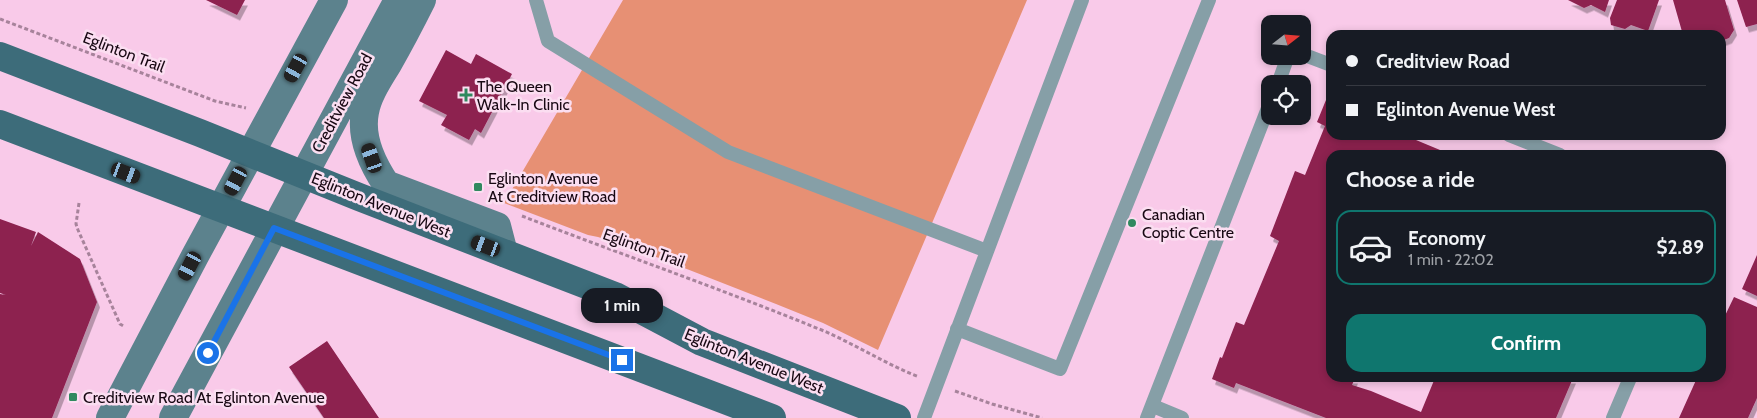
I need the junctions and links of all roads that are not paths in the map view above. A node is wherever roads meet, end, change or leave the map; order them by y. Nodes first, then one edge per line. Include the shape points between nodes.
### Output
1 (334, 0) edge
2 (398, 0) edge
3 (422, 0) edge
4 (536, 0) edge
5 (1082, 0) edge
6 (1209, 0) edge
7 (0, 56) edge
8 (1311, 57) edge
9 (1326, 63) edge
10 (0, 124) edge
11 (1261, 125) edge
12 (1522, 140) edge
13 (1548, 150) edge
14 (250, 153) junction
15 (304, 175) junction
16 (221, 208) junction
17 (274, 228) junction
18 (987, 251) junction
19 (504, 253) junction
20 (958, 329) junction
21 (1628, 382) edge
22 (1150, 412) edge
23 (110, 418) edge
24 (173, 418) edge
25 (772, 418) edge
26 (897, 418) edge
27 (924, 418) edge
28 (1182, 418) edge
29 (1614, 418) edge

1 - 14 main road
2 - 15 main road, Creditview Road
3 - 19 main road via 370,95 365,113 368,147 386,184 497,226
4 - 18 lane via 548,41 728,152
5 - 18 lane
6 - 20 lane via 1060,369
7 - 14 main road, Eglinton Avenue West
8 - 9 lane
10 - 16 main road
11 - 22 lane
12 - 13 lane
14 - 15 main road, Eglinton Avenue West
14 - 16 main road
15 - 17 main road, Creditview Road
15 - 19 main road, Eglinton Avenue West
16 - 17 main road
16 - 23 main road
17 - 24 main road, Creditview Road
17 - 25 main road
18 - 20 lane
19 - 26 main road, Eglinton Avenue West via 615,296 702,342
20 - 27 lane
21 - 29 lane
22 - 28 lane

